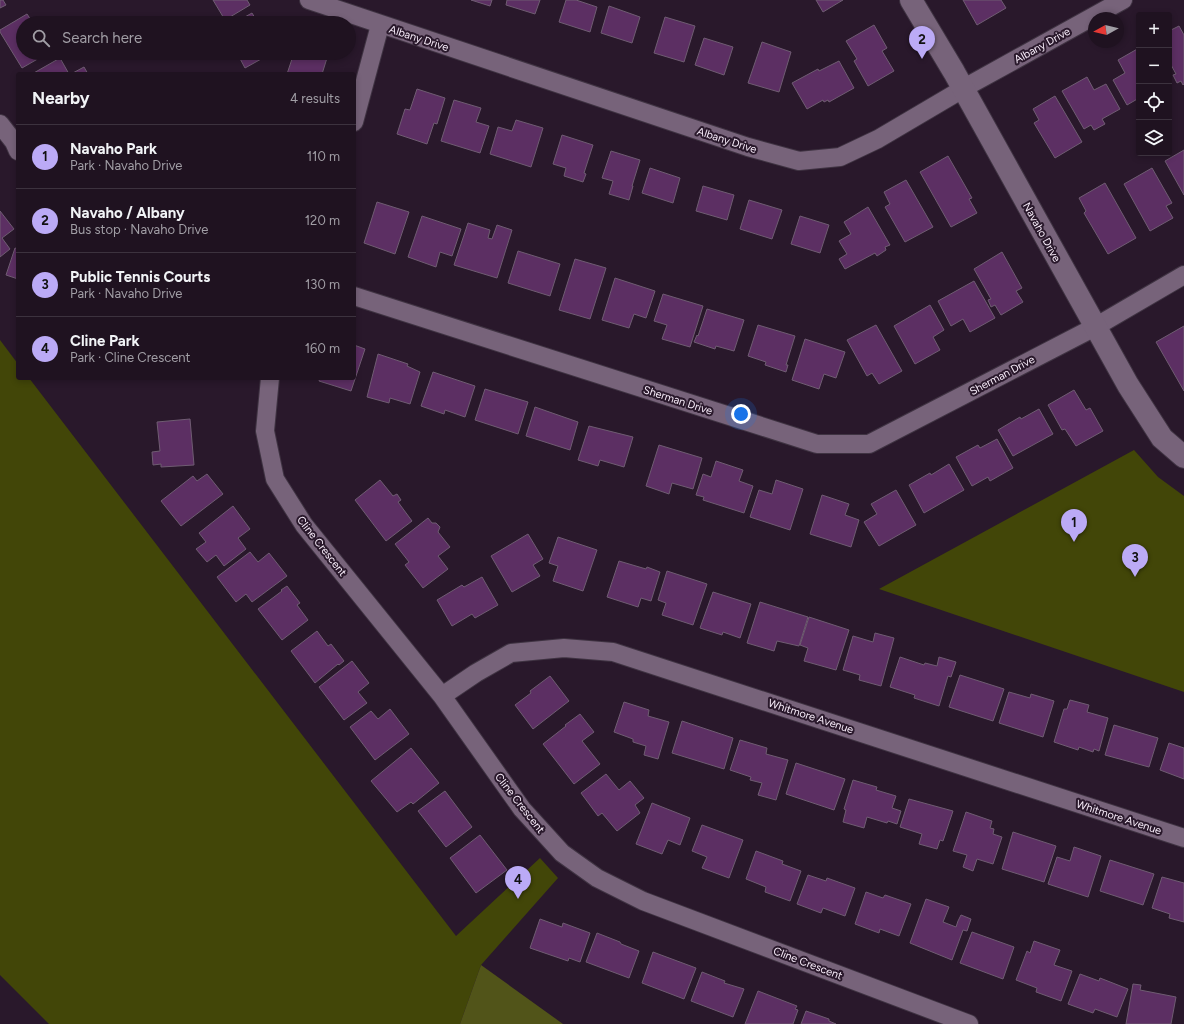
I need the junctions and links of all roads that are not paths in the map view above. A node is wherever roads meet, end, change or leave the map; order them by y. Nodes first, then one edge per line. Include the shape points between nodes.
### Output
1 (309, 0) edge
2 (911, 0) edge
3 (1124, 0) edge
4 (354, 16) edge
5 (356, 17) edge
6 (380, 25) junction
7 (963, 89) junction
8 (356, 115) edge
9 (0, 124) edge
10 (16, 146) edge
11 (1184, 275) edge
12 (356, 297) edge
13 (1095, 327) junction
14 (270, 380) edge
15 (1184, 457) edge
16 (442, 696) junction
17 (1184, 838) edge
18 (969, 1024) edge

1 - 4 street, Albany Drive
2 - 7 street, Navaho Drive
3 - 7 street, Albany Drive
5 - 6 street, Albany Drive
6 - 7 street, Albany Drive via 748,147 799,160 840,157 878,139
6 - 8 street
7 - 13 street, Navaho Drive
9 - 10 street
11 - 13 street, Sherman Drive
12 - 13 street, Sherman Drive via 817,444 869,444
13 - 15 street, Navaho Drive via 1162,438
14 - 16 street, Cline Crescent via 265,431 275,479 304,525
16 - 17 street, Whitmore Avenue via 511,653 564,648 613,652
16 - 18 street, Cline Crescent via 522,808 562,853 597,878 643,901

